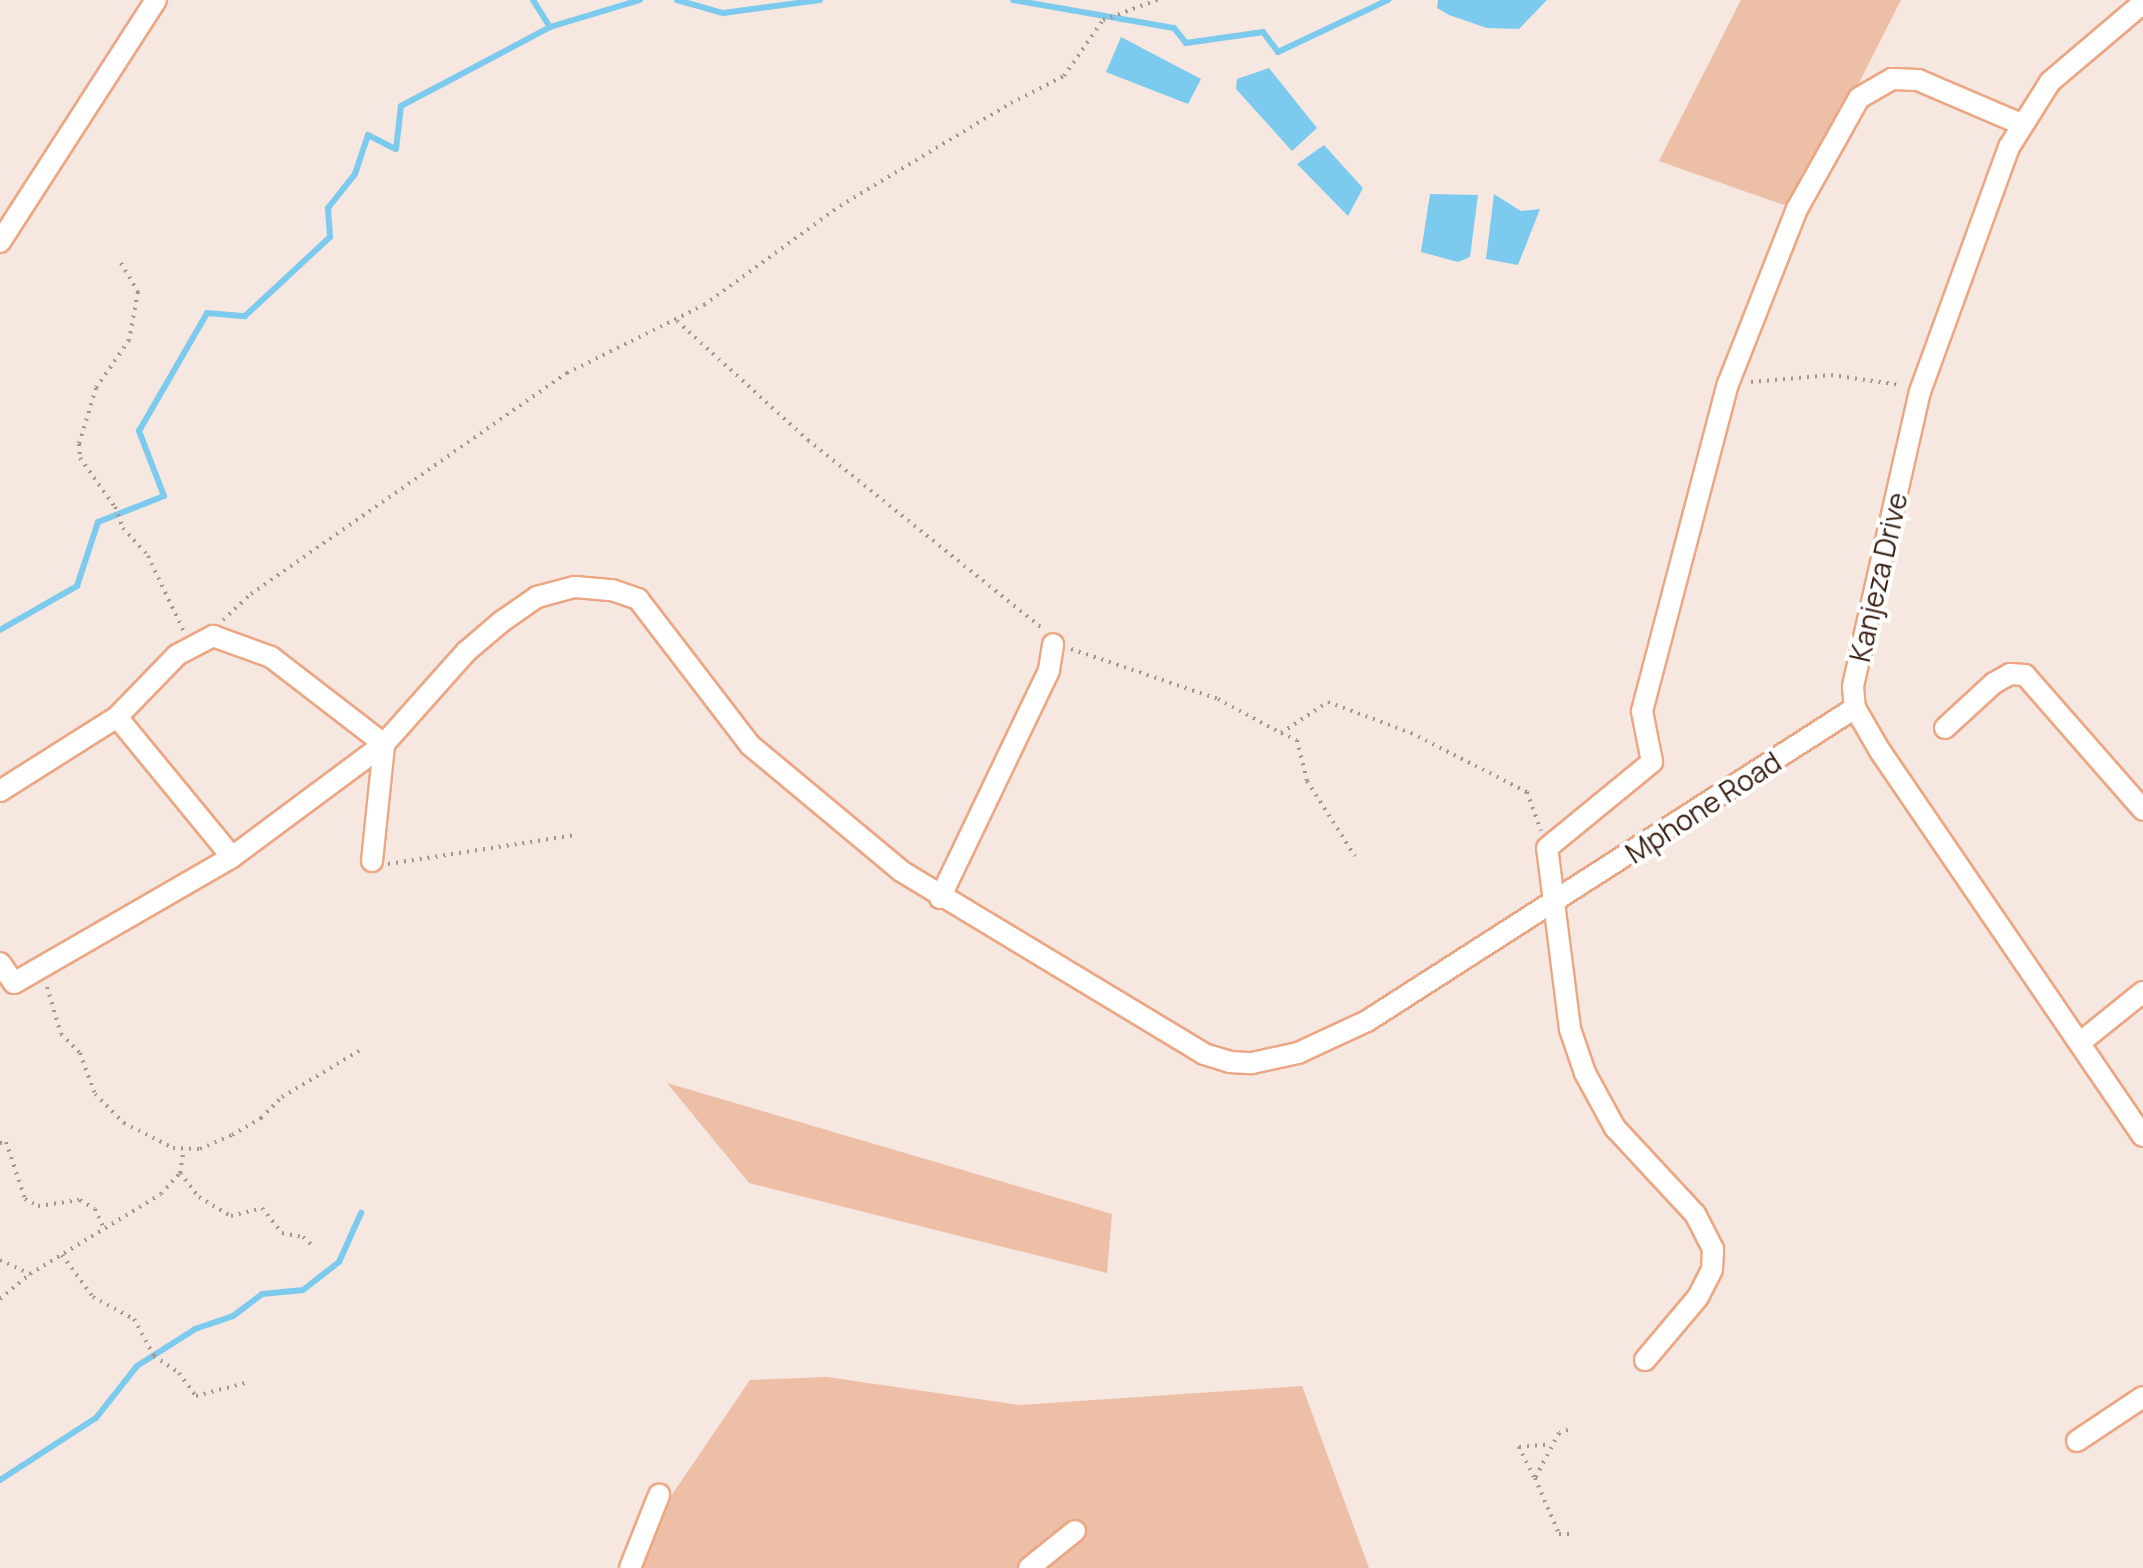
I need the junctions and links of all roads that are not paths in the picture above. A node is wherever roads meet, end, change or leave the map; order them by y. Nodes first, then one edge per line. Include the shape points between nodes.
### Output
1 (156, 0) edge
2 (2143, 3) edge
3 (2021, 124) junction
4 (0, 242) edge
5 (1053, 644) road end
6 (1855, 708) junction
7 (117, 717) junction
8 (1945, 728) dead end
9 (384, 744) junction
10 (0, 791) edge
11 (2143, 810) edge
12 (232, 857) junction
13 (372, 861) road end
14 (940, 898) junction
15 (1552, 906) junction
16 (0, 963) edge
17 (7, 988) edge
18 (2143, 992) edge
19 (2082, 1041) junction
20 (2143, 1136) edge
21 (1645, 1360) dead end
22 (2143, 1397) edge
23 (2077, 1441) dead end
24 (659, 1495) dead end
25 (1075, 1531) dead end
26 (630, 1568) edge
27 (1029, 1568) edge

1 - 4 street
2 - 3 street, Kanjeza Drive via 2050,82
3 - 6 street, Kanjeza Drive via 1920,391 1853,687
3 - 15 street via 1918,80 1892,79 1859,98 1797,209 1728,384 1642,711 1652,762 1547,848
5 - 14 street via 1049,670
6 - 15 street, Mphone Road
6 - 19 street
7 - 9 street via 192,644 213,636 271,657
7 - 10 street
7 - 12 street
8 - 11 street via 1994,683 2010,674 2025,675
9 - 12 street, Mphone Road
9 - 13 street
9 - 14 street, Mphone Road via 467,651 537,597 575,587 612,590 638,599 656,616 705,692 750,745 866,844
12 - 17 street, Mphone Road
14 - 15 street, Mphone Road via 1204,1054 1252,1063 1298,1053 1367,1021
15 - 21 street via 1570,1029 1596,1097 1645,1164 1704,1226 1713,1249 1712,1269 1698,1297
16 - 17 street
18 - 19 street
19 - 20 street
22 - 23 street
24 - 26 street
25 - 27 street

